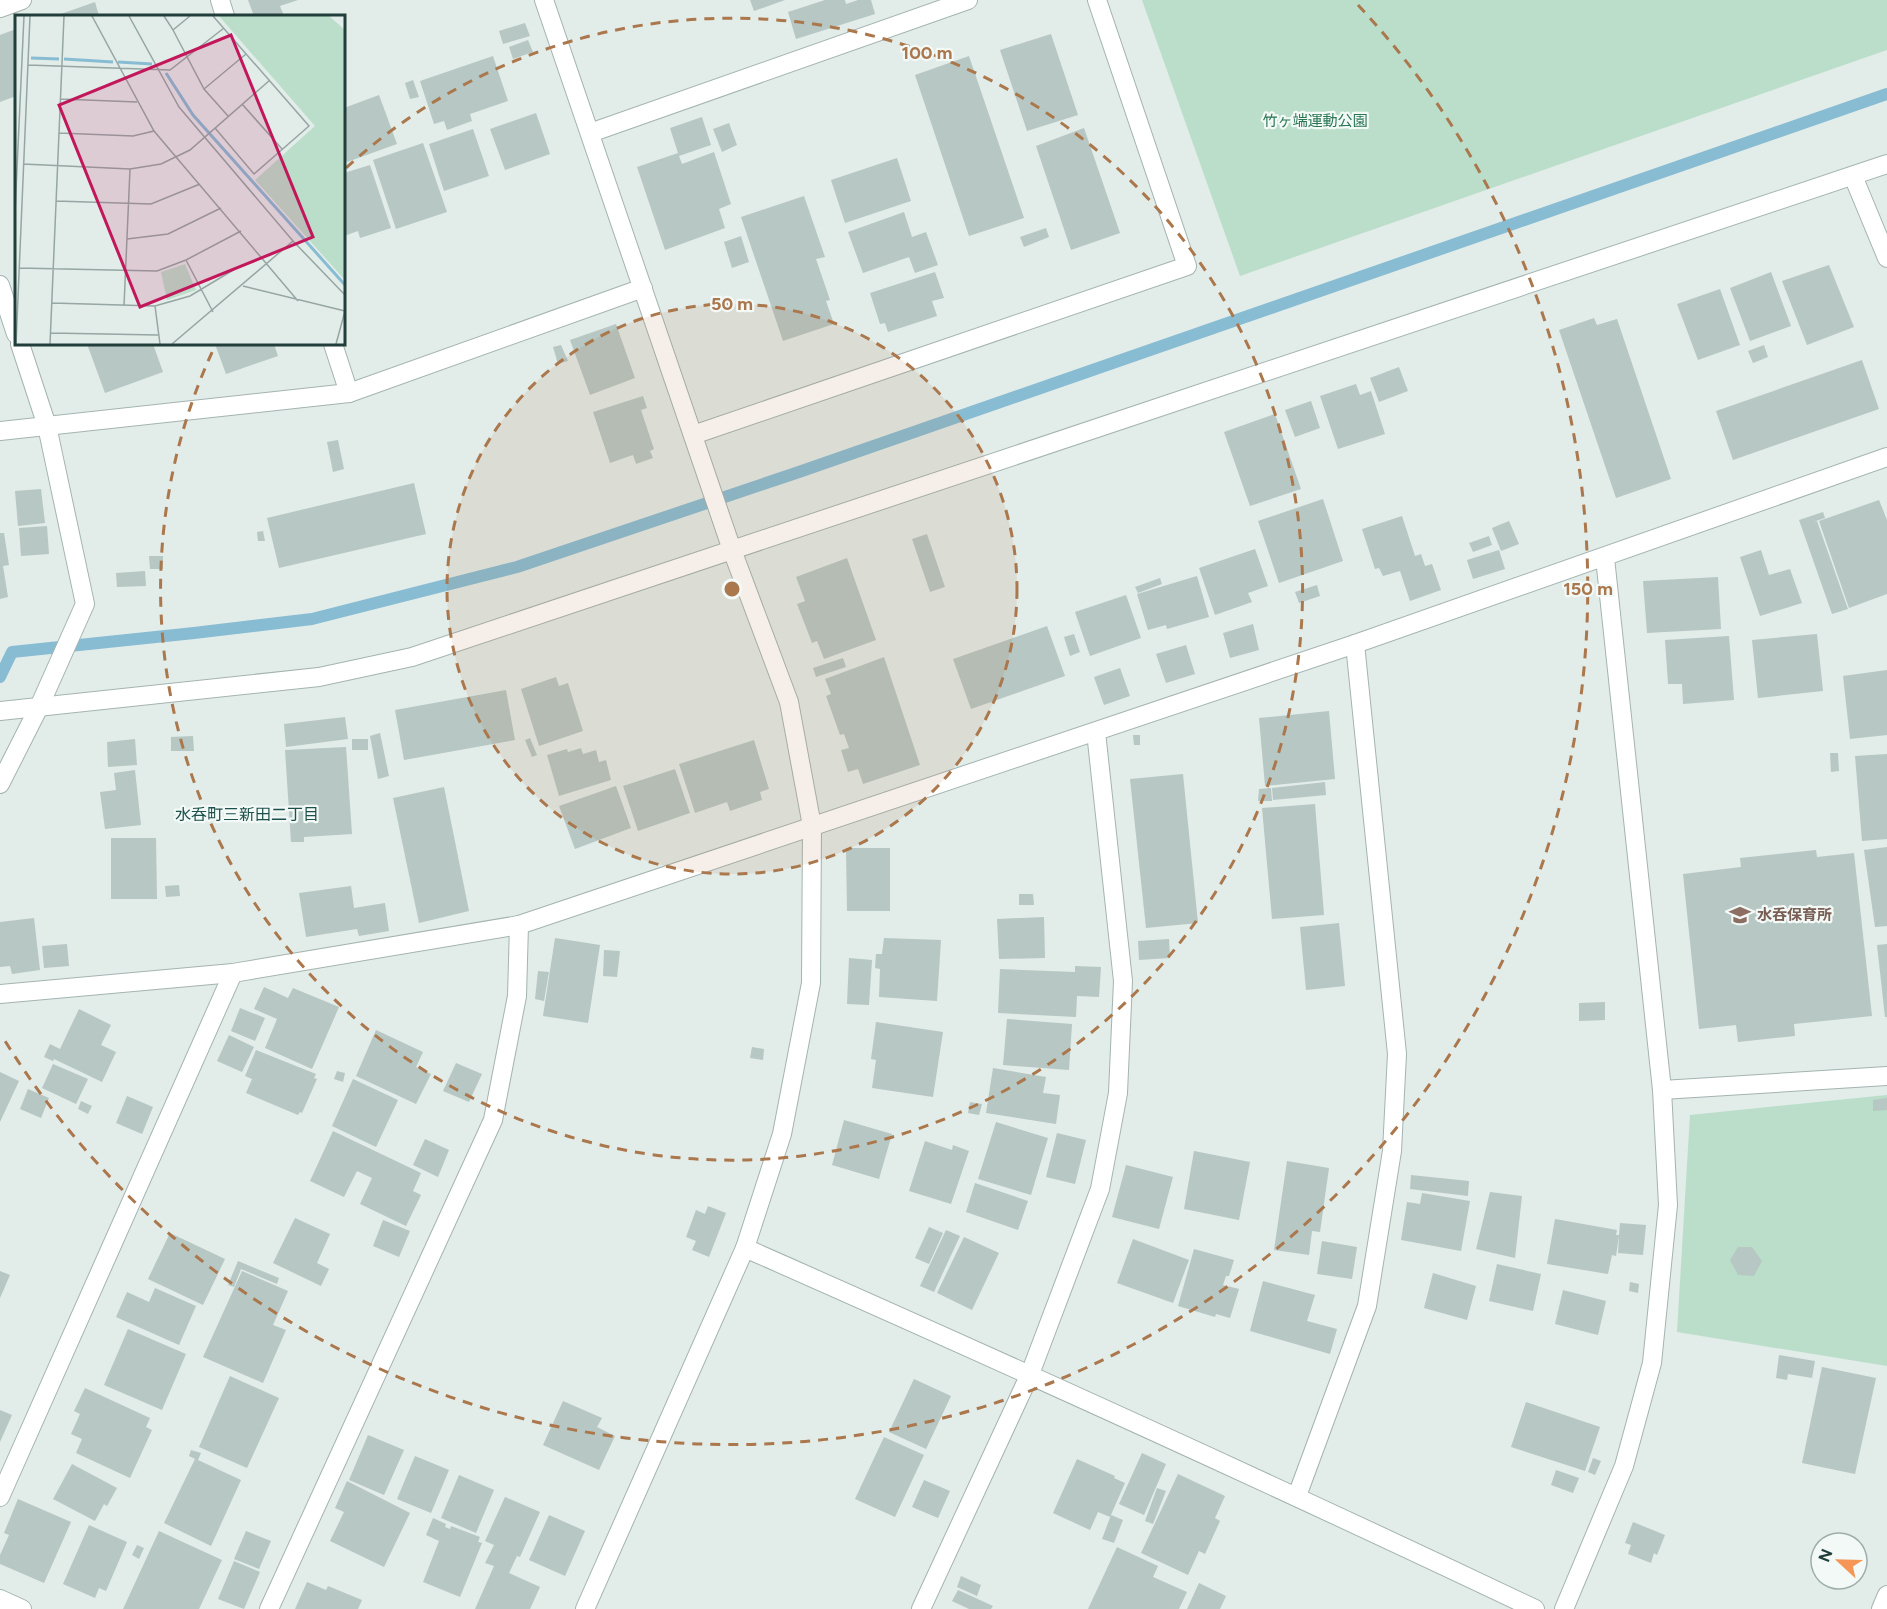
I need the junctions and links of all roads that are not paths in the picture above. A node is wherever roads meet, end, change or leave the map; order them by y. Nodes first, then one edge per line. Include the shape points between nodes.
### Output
1 (22, 0) edge
2 (220, 0) edge
3 (544, 0) edge
4 (968, 0) edge
5 (1097, 0) edge
6 (0, 8) edge
7 (225, 15) edge
8 (590, 133) junction
9 (1887, 164) edge
10 (1853, 176) junction
11 (1887, 258) edge
12 (0, 285) edge
13 (643, 288) junction
14 (15, 331) edge
15 (20, 345) edge
16 (333, 345) edge
17 (349, 393) junction
18 (47, 426) junction
19 (0, 431) edge
20 (693, 435) junction
21 (1887, 457) edge
22 (732, 550) junction
23 (1605, 558) junction
24 (1355, 644) junction
25 (39, 707) junction
26 (5, 711) edge
27 (1096, 732) junction
28 (0, 784) edge
29 (812, 825) junction
30 (519, 926) junction
31 (233, 973) junction
32 (0, 994) edge
33 (1887, 1076) edge
34 (1662, 1090) junction
35 (745, 1248) junction
36 (1030, 1374) junction
37 (1297, 1496) junction
38 (0, 1497) edge
39 (1887, 1595) edge
40 (0, 1599) edge
41 (22, 1609) edge
42 (269, 1609) edge
43 (585, 1609) edge
44 (921, 1609) edge
45 (1535, 1609) edge
46 (1564, 1609) edge
47 (1881, 1609) edge

1 - 6 street
2 - 7 street
3 - 8 street
4 - 8 street
5 - 20 street via 1187,266
8 - 13 street
9 - 10 street
10 - 11 street
10 - 22 street
12 - 14 street
13 - 17 street
13 - 20 street
15 - 18 street
16 - 17 street
17 - 18 street
18 - 19 street
18 - 25 street via 84,604
20 - 22 street
21 - 23 street
22 - 25 street via 412,657 319,677
22 - 29 street via 789,702
23 - 24 street
23 - 34 street
24 - 27 street
24 - 37 street via 1397,1054 1392,1151 1367,1306
25 - 26 street
25 - 28 street
27 - 29 street
27 - 36 street via 1123,981 1118,1093 1100,1189
29 - 30 street
29 - 35 street via 811,983 782,1134
30 - 31 street
30 - 42 street via 517,996 493,1120
31 - 32 street
31 - 38 street
33 - 34 street
34 - 46 street via 1668,1204 1652,1363 1624,1466
35 - 36 street
35 - 43 street
36 - 37 street
36 - 44 street
37 - 45 street
39 - 47 street
40 - 41 street

